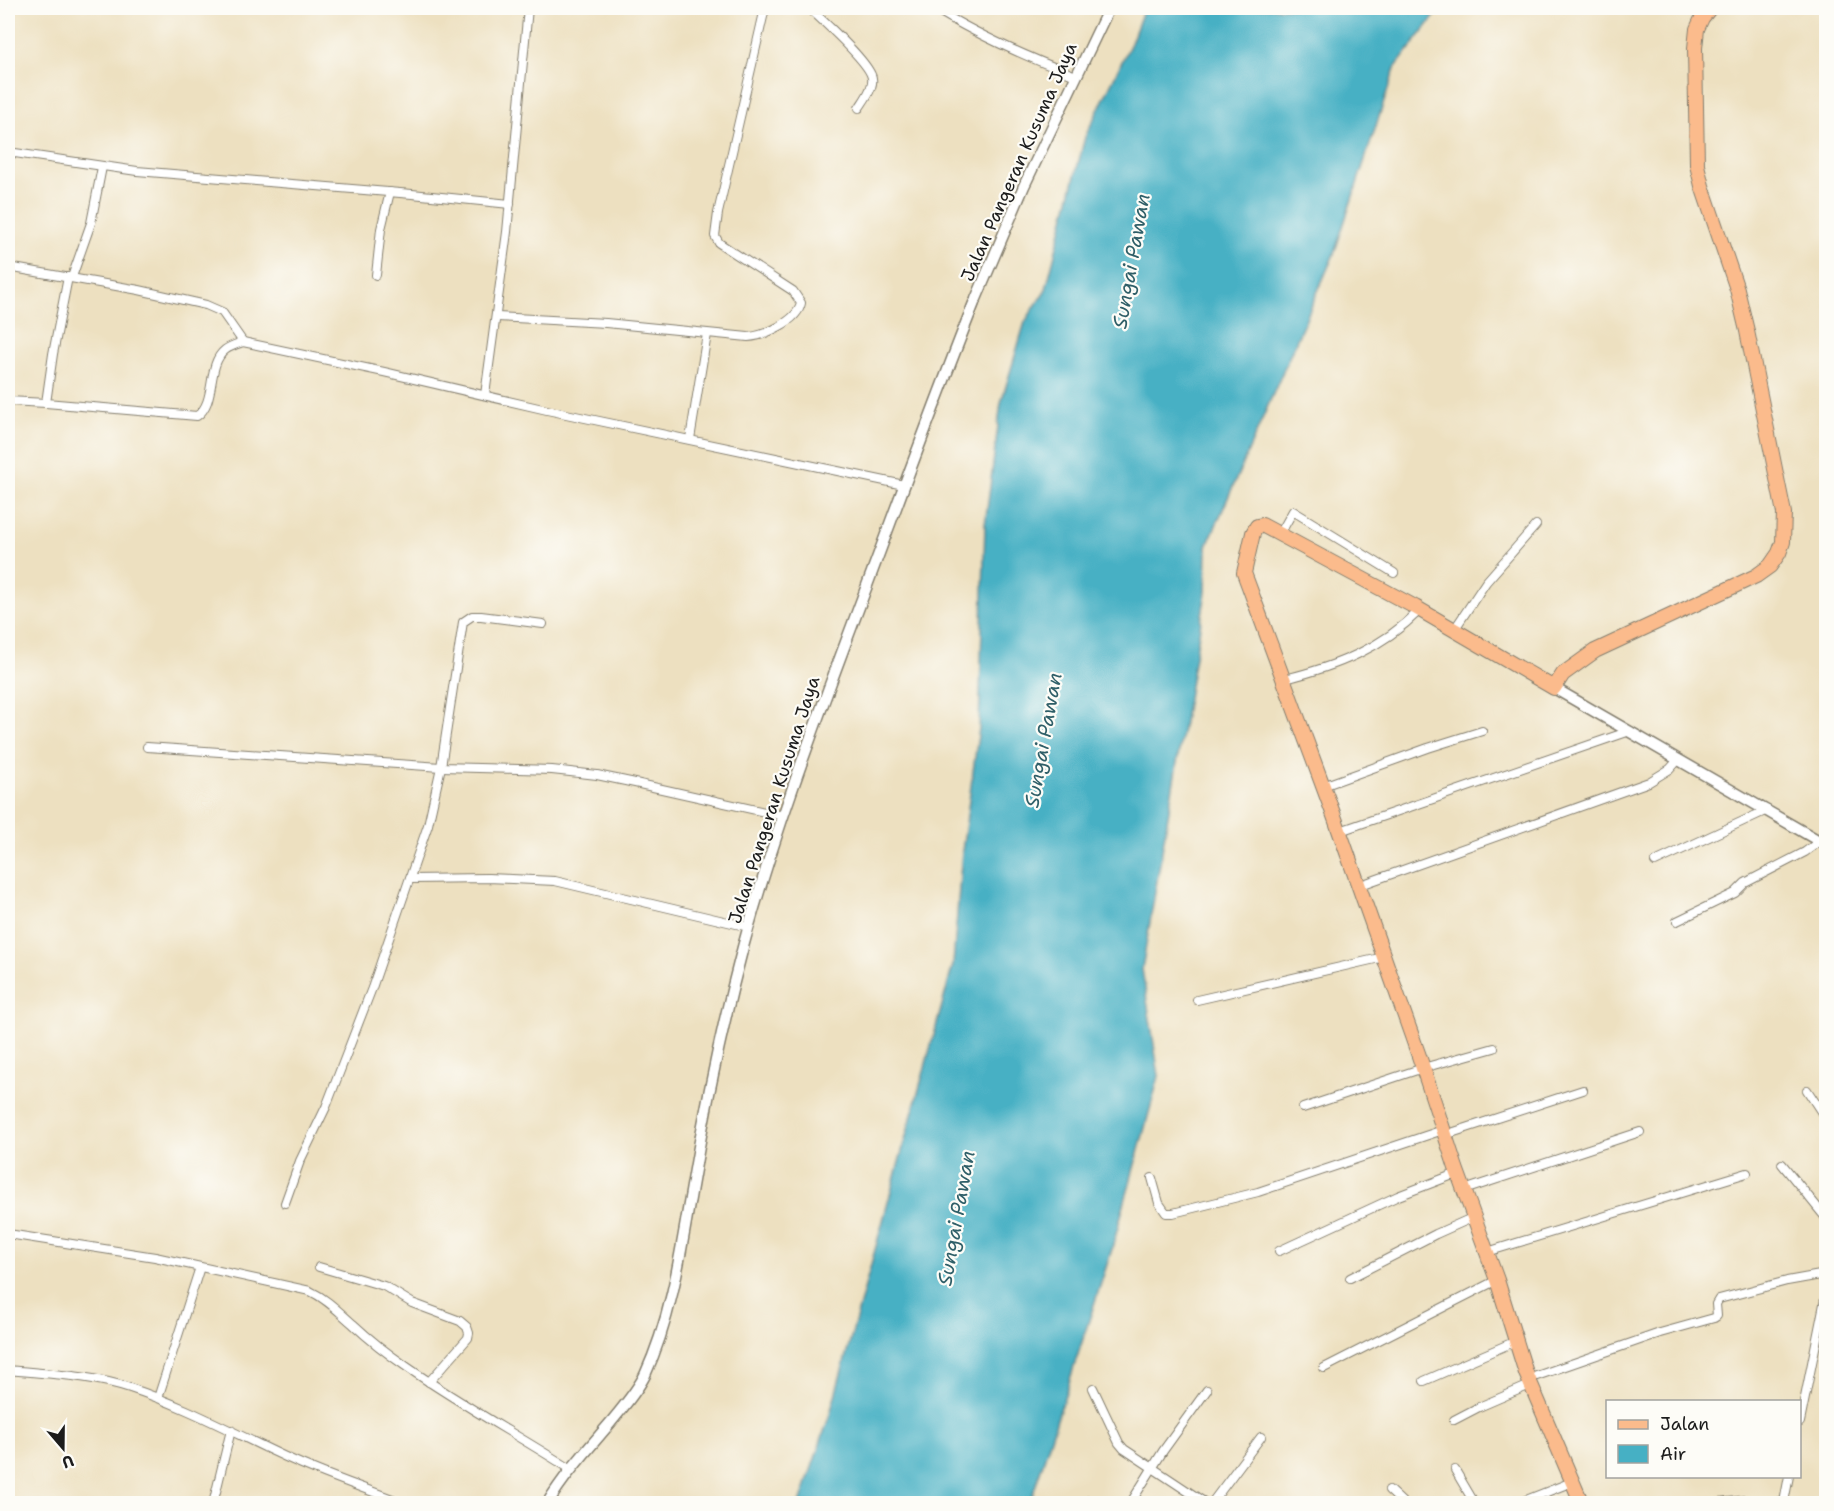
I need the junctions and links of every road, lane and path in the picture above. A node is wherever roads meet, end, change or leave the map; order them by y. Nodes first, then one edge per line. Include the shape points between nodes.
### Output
1 (528, 8) edge
2 (765, 8) edge
3 (809, 8) edge
4 (934, 8) edge
5 (1109, 8) edge
6 (1710, 8) edge
7 (1076, 76) junction
8 (859, 108) dead end
9 (8, 152) edge
10 (102, 167) junction
11 (390, 192) junction
12 (510, 204) junction
13 (8, 267) edge
14 (376, 275) dead end
15 (70, 277) junction
16 (497, 317) junction
17 (707, 334) junction
18 (243, 342) junction
19 (485, 395) junction
20 (8, 401) edge
21 (46, 403) junction
22 (690, 439) junction
23 (904, 485) junction
24 (1536, 525) dead end
25 (1280, 534) junction
26 (1394, 573) dead end
27 (1420, 610) junction
28 (1458, 622) junction
29 (543, 624) dead end
30 (1285, 679) junction
31 (1554, 688) junction
32 (1482, 731) dead end
33 (1630, 731) junction
34 (147, 747) dead end
35 (1678, 760) junction
36 (441, 766) junction
37 (1323, 786) junction
38 (1767, 810) junction
39 (783, 816) junction
40 (1340, 831) junction
41 (1823, 843) edge
42 (1655, 862) dead end
43 (410, 879) junction
44 (1358, 886) junction
45 (1677, 921) dead end
46 (749, 927) junction
47 (1384, 957) junction
48 (1197, 1000) dead end
49 (1494, 1048) dead end
50 (1423, 1068) junction
51 (1583, 1090) dead end
52 (1807, 1090) dead end
53 (1303, 1108) dead end
54 (1827, 1119) edge
55 (1444, 1132) junction
56 (1640, 1132) dead end
57 (1782, 1164) dead end
58 (1458, 1173) junction
59 (1747, 1173) dead end
60 (1152, 1178) dead end
61 (1464, 1190) junction
62 (285, 1203) dead end
63 (1474, 1217) junction
64 (1827, 1218) edge
65 (8, 1234) edge
66 (1279, 1251) dead end
67 (1487, 1252) junction
68 (200, 1267) junction
69 (319, 1267) dead end
70 (1827, 1274) edge
71 (1350, 1278) dead end
72 (1497, 1280) junction
73 (1827, 1294) edge
74 (1516, 1341) junction
75 (1324, 1368) dead end
76 (8, 1370) edge
77 (1424, 1381) dead end
78 (429, 1382) junction
79 (1529, 1382) junction
80 (1094, 1388) dead end
81 (1207, 1389) dead end
82 (158, 1398) junction
83 (1801, 1417) edge
84 (1454, 1420) dead end
85 (231, 1430) junction
86 (1261, 1437) dead end
87 (1153, 1469) junction
88 (572, 1470) junction
89 (1455, 1470) dead end
90 (1789, 1478) edge
91 (1572, 1482) junction
92 (1389, 1490) dead end
93 (1784, 1502) edge
94 (213, 1503) edge
95 (405, 1503) edge
96 (548, 1503) edge
97 (1130, 1503) edge
98 (1209, 1503) edge
99 (1404, 1503) edge
100 (1475, 1503) edge
101 (1516, 1503) edge
102 (1582, 1503) edge
103 (1709, 1503) edge
104 (1797, 1503) edge

1 - 12 street
2 - 17 street via 715,236 719,243 793,291 802,306 790,319 758,336
3 - 8 street via 872,74 872,86
4 - 7 street via 994,41
5 - 7 street, Jalan Pangeran Kusuma Jaya
6 - 31 main road via 1695,38 1695,155 1747,331 1784,513 1783,542 1770,566 1756,576 1594,651 1563,674
7 - 23 street, Jalan Pangeran Kusuma Jaya via 975,301
9 - 10 street
10 - 11 street
10 - 15 street via 91,223
11 - 12 street
11 - 14 street
12 - 16 street
13 - 15 street
15 - 18 street via 215,308 227,317
15 - 21 street via 52,354
16 - 17 street
16 - 19 street
17 - 22 street
18 - 19 street
18 - 21 street via 221,354 205,408 197,416
19 - 22 street
20 - 21 street
22 - 23 street
23 - 39 street, Jalan Pangeran Kusuma Jaya
24 - 28 street via 1486,582
25 - 26 street via 1292,512
25 - 27 main road
25 - 30 main road via 1262,525 1256,527 1244,573
27 - 28 main road
27 - 30 street via 1354,657
28 - 31 main road
29 - 36 street via 480,616 463,622
30 - 37 main road
31 - 33 street
32 - 37 street
33 - 35 street
33 - 40 street
34 - 36 street
35 - 38 street
35 - 44 street via 1649,782
36 - 39 street via 597,775
36 - 43 street via 428,825
37 - 40 main road
38 - 41 street
38 - 42 street
39 - 46 street, Jalan Pangeran Kusuma Jaya
40 - 44 main road
41 - 45 street
43 - 46 street via 555,881
43 - 62 street via 353,1038
44 - 47 main road
46 - 88 street, Jalan Pangeran Kusuma Jaya via 712,1078 678,1267 663,1325 640,1385
47 - 48 street
47 - 50 main road
49 - 50 street
50 - 53 street
50 - 55 main road
51 - 55 street
52 - 54 street
55 - 58 main road
55 - 60 street via 1258,1192 1173,1213 1161,1208
56 - 61 street
57 - 64 street
58 - 61 main road
58 - 66 street
59 - 67 street
61 - 63 main road
63 - 67 main road
63 - 71 street
65 - 68 street
67 - 72 main road
68 - 78 street via 298,1287 318,1295
68 - 82 street
69 - 78 street via 384,1286 467,1327 468,1338
70 - 79 street via 1719,1299 1714,1318 1660,1333
72 - 74 main road
72 - 75 street
73 - 83 street
74 - 77 street
74 - 79 main road
76 - 82 street via 109,1382
78 - 88 street
79 - 84 street
79 - 91 main road
80 - 87 street via 1119,1443
81 - 87 street
82 - 85 street
85 - 94 street
85 - 95 street via 299,1463
86 - 98 street
87 - 97 street
87 - 98 street
88 - 96 street, Jalan Pangeran Kusuma Jaya
89 - 100 street
90 - 93 street
91 - 101 street
91 - 102 main road
92 - 99 street
93 - 103 street
93 - 104 street

